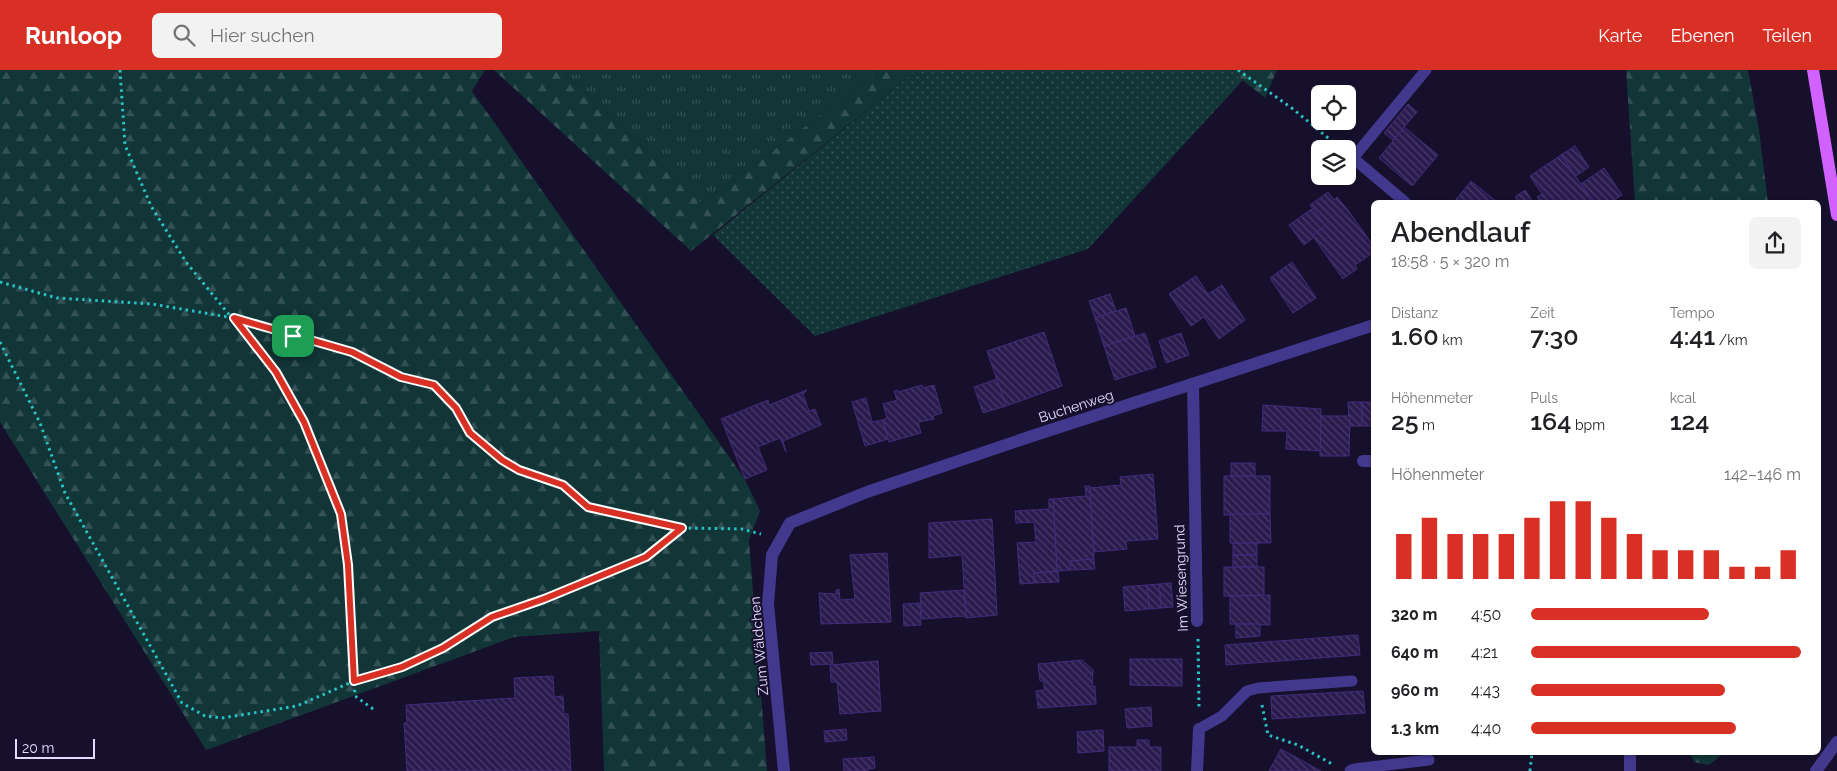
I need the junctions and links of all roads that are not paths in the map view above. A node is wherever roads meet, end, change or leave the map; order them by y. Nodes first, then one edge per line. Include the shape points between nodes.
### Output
1 (1426, 70) edge
2 (1813, 70) edge
3 (1404, 200) edge
4 (1837, 214) edge
5 (1371, 327) edge
6 (1193, 384) junction
7 (790, 523) joint
8 (1197, 621) road end
9 (1352, 681) dead end
10 (1199, 729) joint
11 (1837, 742) edge
12 (1630, 755) edge
13 (1429, 760) dead end
14 (1344, 769) edge
15 (784, 771) edge
16 (1197, 771) edge
17 (1630, 771) edge
18 (1816, 771) edge

1 - 3 lane via 1353,158
2 - 4 main road
5 - 6 street, Buchenweg
6 - 7 street, Buchenweg via 867,492
6 - 8 street, Im Wiesengrund
7 - 15 street, Zum Wäldchen via 772,555 768,604
9 - 10 lane via 1247,691 1222,716
10 - 16 street
11 - 18 street
12 - 17 street
13 - 14 lane

